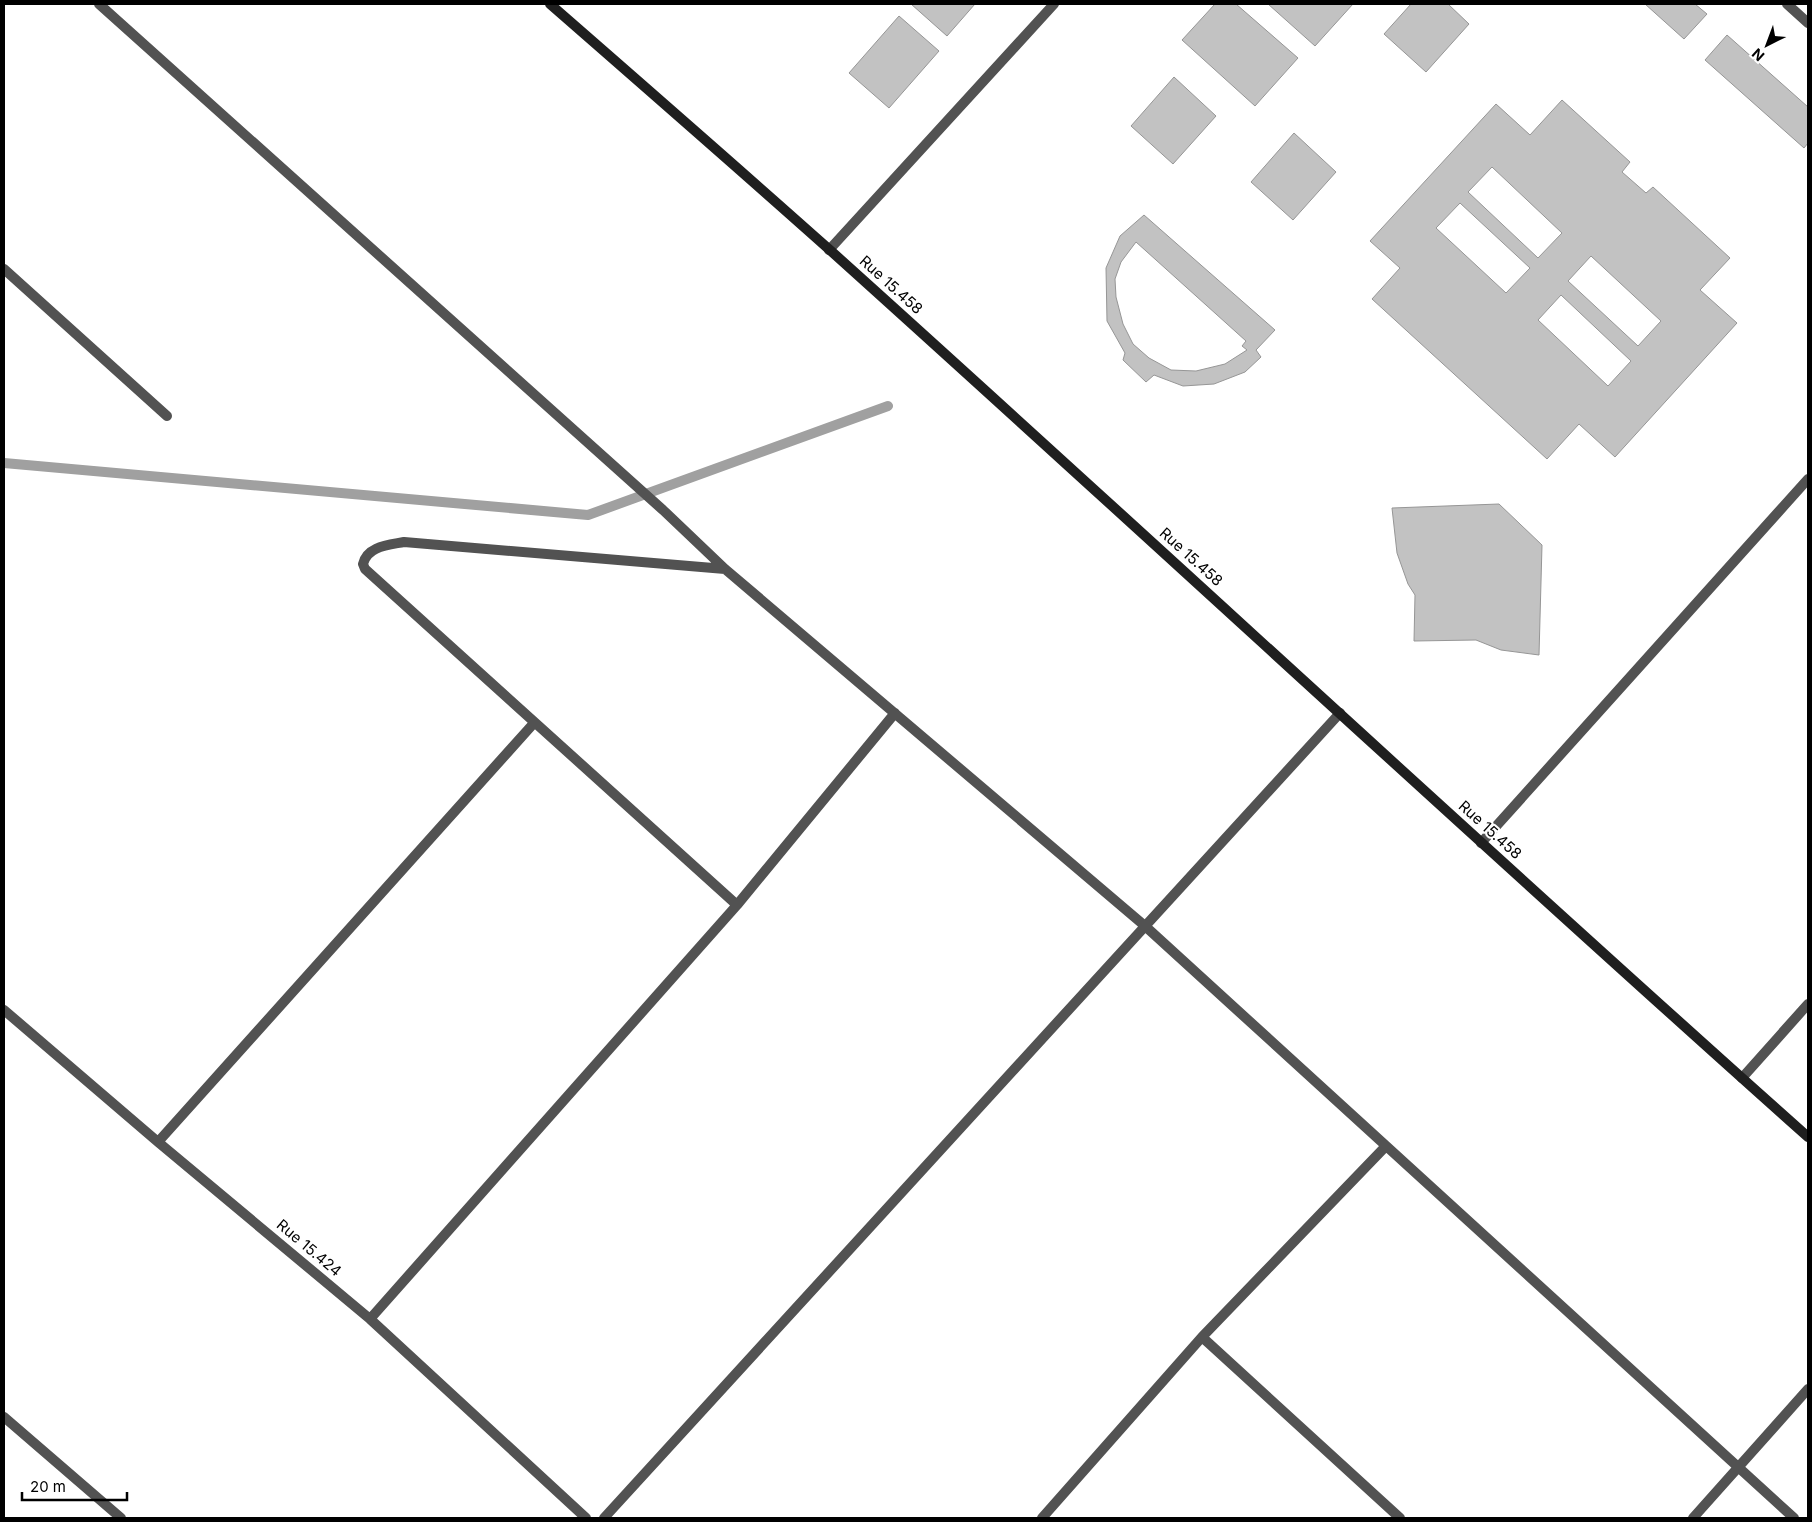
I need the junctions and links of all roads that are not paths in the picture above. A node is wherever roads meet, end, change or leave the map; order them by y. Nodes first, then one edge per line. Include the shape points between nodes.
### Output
1 (99, 4) edge
2 (550, 4) edge
3 (1054, 4) edge
4 (1787, 4) edge
5 (1808, 22) edge
6 (829, 250) junction
7 (4, 269) edge
8 (167, 416) dead end
9 (1808, 478) edge
10 (725, 569) junction
11 (895, 713) junction
12 (1340, 713) junction
13 (534, 723) junction
14 (1481, 842) junction
15 (737, 905) junction
16 (1145, 926) junction
17 (1808, 1004) edge
18 (4, 1010) edge
19 (1742, 1078) junction
20 (1808, 1137) edge
21 (158, 1142) junction
22 (1386, 1146) junction
23 (370, 1319) junction
24 (1202, 1337) junction
25 (1808, 1390) edge
26 (4, 1417) edge
27 (1738, 1468) junction
28 (121, 1518) edge
29 (586, 1518) edge
30 (604, 1518) edge
31 (1042, 1518) edge
32 (1400, 1518) edge
33 (1692, 1518) edge
34 (1794, 1518) edge

1 - 10 street via 664,510
2 - 6 main road, Rue 15.458
3 - 6 street
4 - 5 street
6 - 12 main road, Rue 15.458
7 - 8 street
9 - 14 street
10 - 11 street
10 - 13 street via 404,542 377,548 367,555 365,569
11 - 15 street
11 - 16 street
12 - 14 main road, Rue 15.458
12 - 16 street
13 - 15 street
13 - 21 street
14 - 19 main road, Rue 15.458
15 - 23 street
16 - 22 street
16 - 30 street
17 - 19 street
18 - 21 street, Rue 15.424
19 - 20 main road, Rue 15.458
21 - 23 street, Rue 15.424
22 - 24 street
22 - 27 street
23 - 29 street, Rue 15.424
24 - 31 street
24 - 32 street
25 - 27 street
26 - 28 street
27 - 33 street
27 - 34 street

